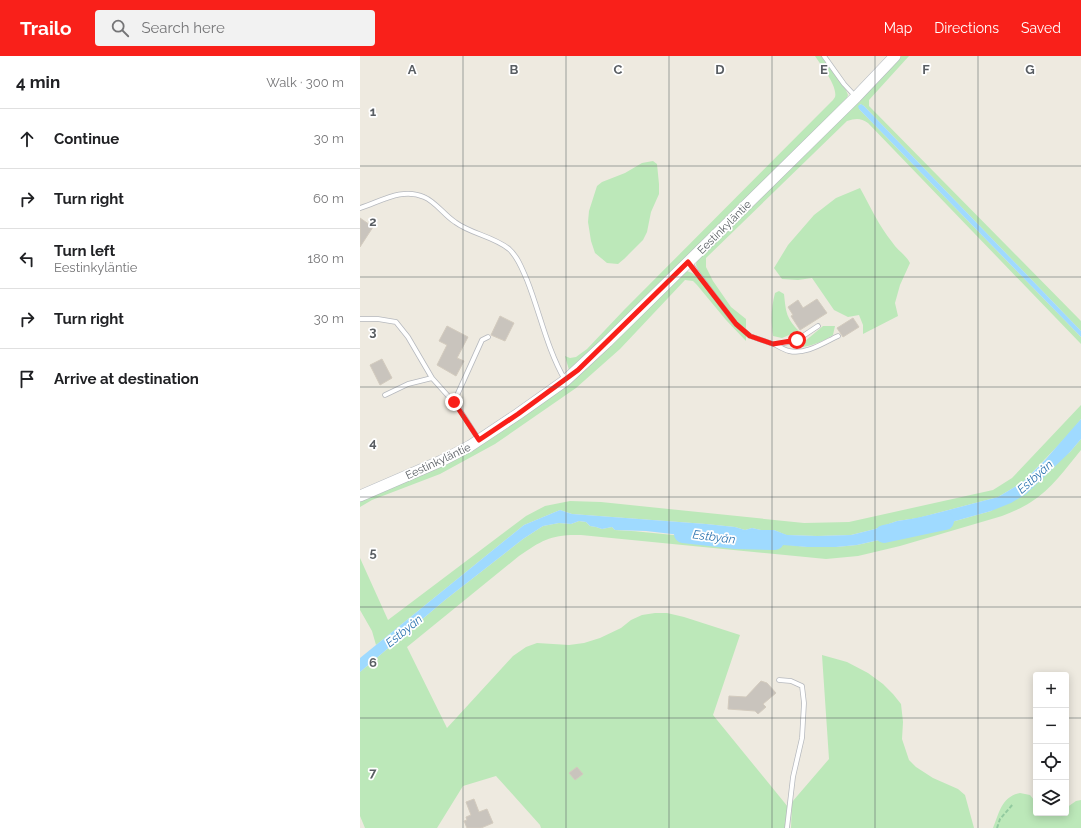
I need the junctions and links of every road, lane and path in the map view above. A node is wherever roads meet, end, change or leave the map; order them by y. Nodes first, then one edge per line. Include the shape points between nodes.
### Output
1 (824, 56) edge
2 (895, 56) edge
3 (856, 97) junction
4 (360, 209) edge
5 (688, 262) junction
6 (360, 318) edge
7 (818, 326) dead end
8 (838, 336) dead end
9 (488, 337) dead end
10 (773, 344) junction
11 (432, 378) junction
12 (566, 380) junction
13 (385, 395) dead end
14 (454, 402) junction
15 (479, 440) junction
16 (360, 496) edge
17 (779, 680) dead end
18 (1013, 804) dead end
19 (787, 828) edge
20 (998, 828) edge

1 - 3 lane
2 - 3 street, Eestinkyläntie
3 - 5 street, Eestinkyläntie
4 - 12 lane via 398,195 425,197 455,222 468,230 498,241 510,250 519,261 535,299 558,368
5 - 10 lane via 736,324 750,336
5 - 12 street, Eestinkyläntie
6 - 11 lane via 396,322
7 - 10 lane via 797,340
8 - 10 lane via 802,352 789,351
9 - 14 lane via 482,340
11 - 13 lane via 408,384
11 - 14 lane
12 - 15 street, Eestinkyläntie
14 - 15 lane
15 - 16 street, Eestinkyläntie via 441,461
17 - 19 lane via 802,686 804,703 802,738 793,777
18 - 20 path via 1000,820

